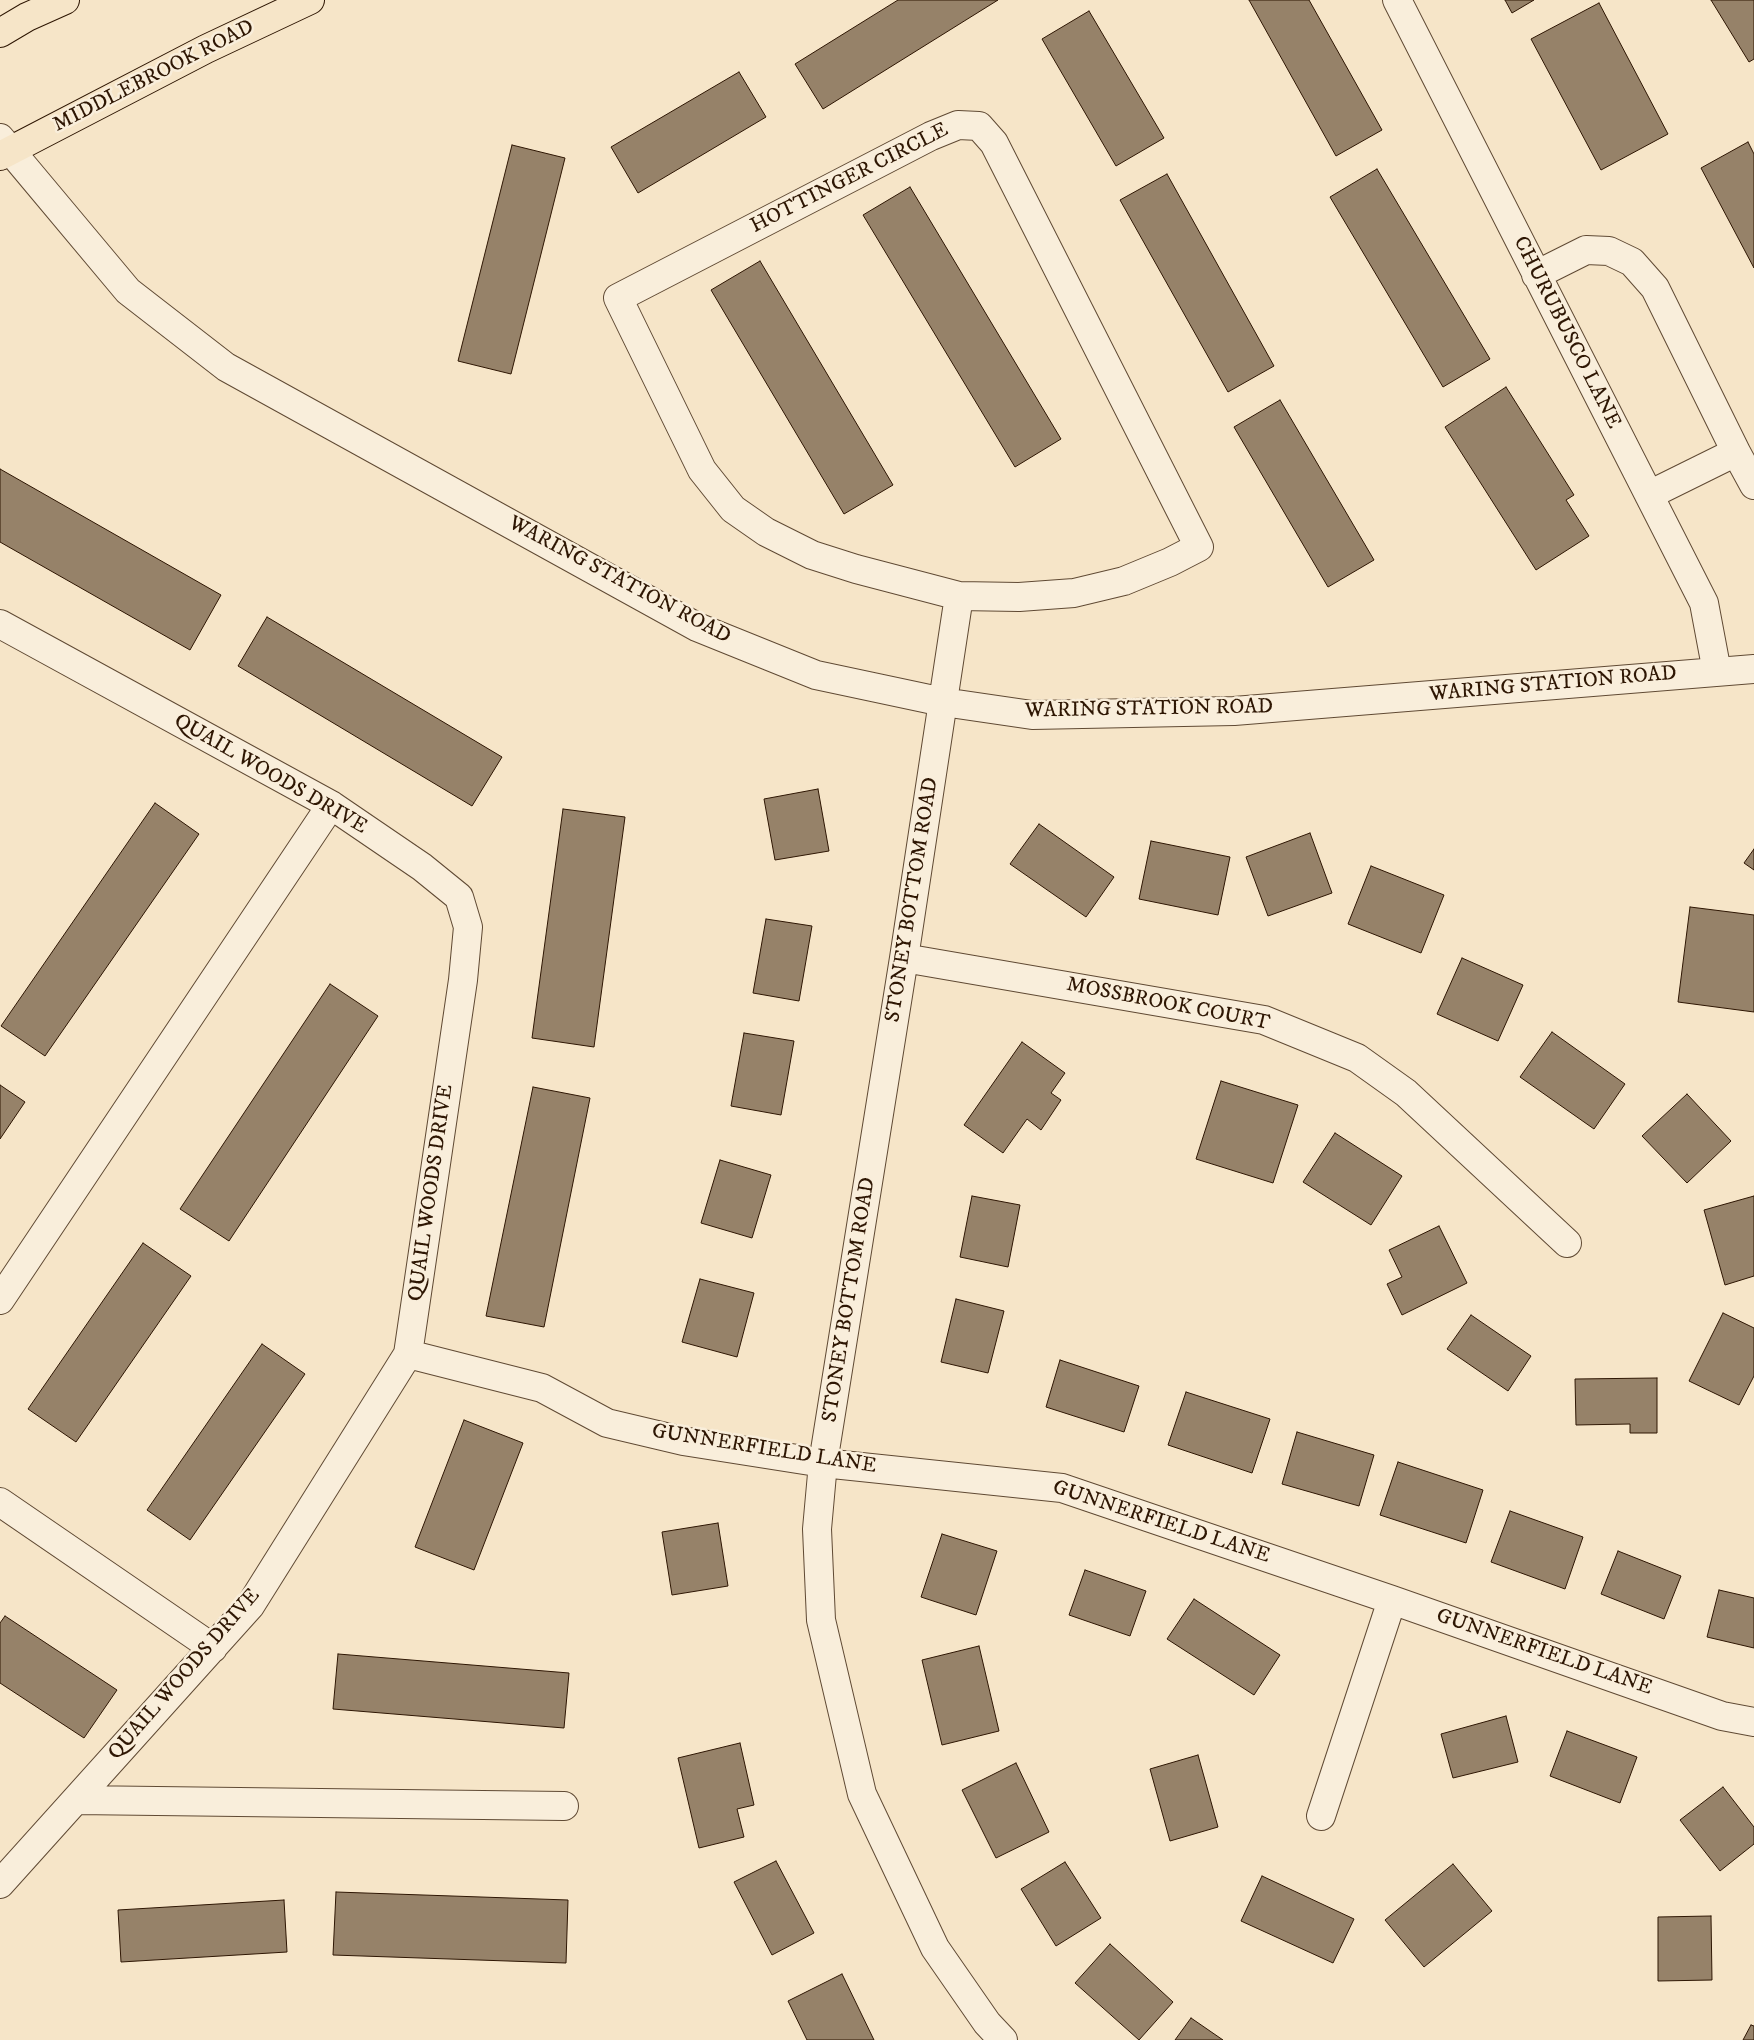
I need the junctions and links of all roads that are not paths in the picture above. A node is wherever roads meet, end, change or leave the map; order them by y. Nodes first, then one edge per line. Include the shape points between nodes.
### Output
1 (65, 0) edge
2 (310, 0) edge
3 (1397, 0) edge
4 (0, 32) edge
5 (3, 148) edge
6 (1536, 275) junction
7 (1736, 452) junction
8 (1754, 484) edge
9 (1649, 494) junction
10 (959, 596) junction
11 (0, 624) edge
12 (1754, 669) edge
13 (1716, 672) junction
14 (943, 702) junction
15 (331, 805) junction
16 (904, 958) junction
17 (1568, 1243) dead end
18 (0, 1300) edge
19 (408, 1354) junction
20 (824, 1463) junction
21 (0, 1502) edge
22 (1392, 1600) junction
23 (213, 1648) junction
24 (1754, 1722) edge
25 (76, 1800) junction
26 (564, 1806) dead end
27 (1321, 1816) dead end
28 (0, 1884) edge
29 (1003, 2040) edge

1 - 4 main road
2 - 5 main road, MIDDLEBROOK ROAD
3 - 6 street, CHURUBUSCO LANE
5 - 14 street, WARING STATION ROAD via 128,291 226,368 697,627 816,675
6 - 7 street via 1586,250 1609,251 1632,262 1655,288
6 - 9 street, CHURUBUSCO LANE
7 - 8 street
7 - 9 street
9 - 13 street, CHURUBUSCO LANE via 1704,603
10 - 10 street, HOTTINGER CIRCLE via 1019,597 1074,593 1124,581 1199,547 994,143 979,126 958,125 618,298 702,470 733,509 766,532 812,555
10 - 14 street
11 - 15 street, QUAIL WOODS DRIVE
12 - 13 street, WARING STATION ROAD
13 - 14 street, WARING STATION ROAD via 1234,711 1032,716
14 - 16 street, STONEY BOTTOM ROAD
15 - 18 street
15 - 19 street, QUAIL WOODS DRIVE via 422,867 459,897 468,927
16 - 17 street, MOSSBROOK COURT via 1264,1020 1357,1058 1406,1093
16 - 20 street, STONEY BOTTOM ROAD
19 - 20 street, GUNNERFIELD LANE via 542,1388 607,1423 684,1440
19 - 23 street, QUAIL WOODS DRIVE via 250,1606
20 - 22 street, GUNNERFIELD LANE via 1062,1488
20 - 29 street, STONEY BOTTOM ROAD via 817,1529 821,1620 862,1794 936,1948 987,2024
21 - 23 street
22 - 24 street, GUNNERFIELD LANE via 1722,1716
22 - 27 street
23 - 25 street, QUAIL WOODS DRIVE
25 - 26 street
25 - 28 street, QUAIL WOODS DRIVE

